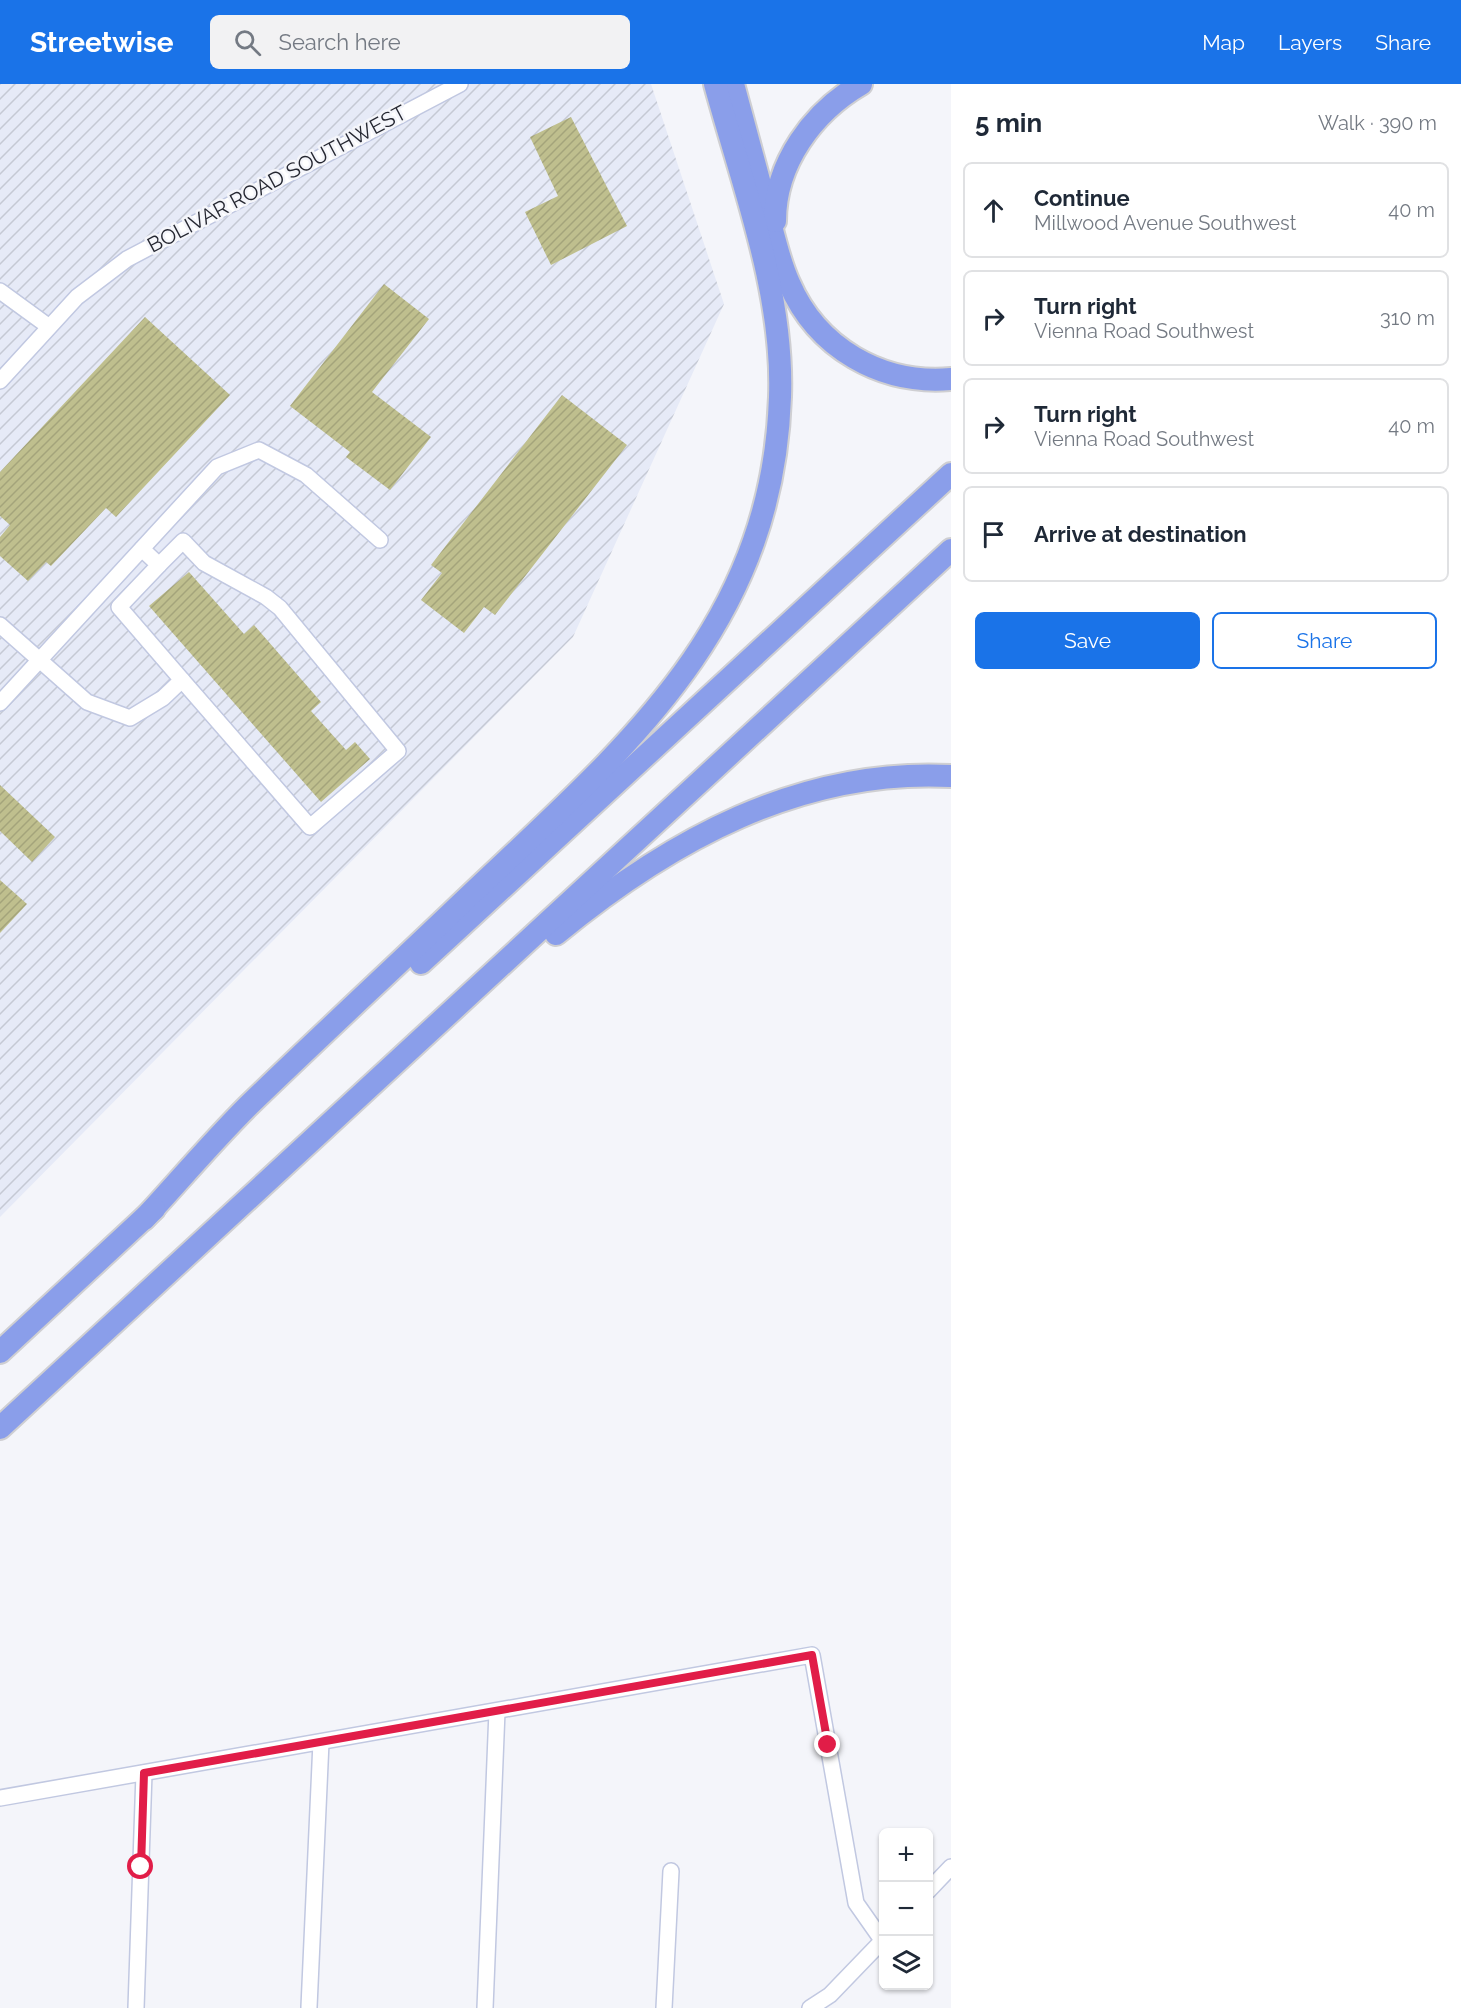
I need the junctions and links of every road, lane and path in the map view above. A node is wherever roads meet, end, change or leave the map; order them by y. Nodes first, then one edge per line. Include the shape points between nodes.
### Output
1 (460, 84) edge
2 (716, 84) edge
3 (733, 84) edge
4 (861, 84) edge
5 (778, 252) junction
6 (0, 291) edge
7 (48, 326) junction
8 (951, 379) edge
9 (0, 381) edge
10 (951, 474) edge
11 (380, 540) dead end
12 (141, 549) junction
13 (951, 550) edge
14 (159, 565) junction
15 (0, 625) edge
16 (38, 660) junction
17 (182, 680) junction
18 (0, 703) edge
19 (951, 776) edge
20 (260, 1188) junction
21 (144, 1219) junction
22 (0, 1352) edge
23 (0, 1428) edge
24 (497, 1711) junction
25 (321, 1742) junction
26 (144, 1773) junction
27 (0, 1798) edge
28 (951, 1867) edge
29 (671, 1871) dead end
30 (933, 1886) edge
31 (881, 1936) edge
32 (879, 1943) edge
33 (309, 2007) edge
34 (136, 2008) edge
35 (485, 2008) edge
36 (664, 2008) edge
37 (810, 2008) edge

1 - 7 street, BOLIVAR ROAD SOUTHWEST via 127,259 77,297
2 - 21 highway via 768,281 780,380 776,447 767,500 751,554 724,610 696,658 632,736 246,1108
3 - 5 highway
4 - 5 highway via 825,110 792,154 777,197
5 - 8 highway via 789,284 805,312 843,352 892,375 914,380
6 - 7 street
7 - 9 street, BOLIVAR ROAD SOUTHWEST
10 - 21 highway
11 - 12 street via 306,475 260,450 218,467
12 - 14 street
12 - 16 street
13 - 20 highway
14 - 17 street via 119,607
14 - 17 street via 183,541 204,563 266,597 280,608 398,751 310,826
15 - 16 street
16 - 17 street via 87,702 130,718 163,698
16 - 18 street
19 - 20 highway via 865,780 809,791 753,810 682,844 577,916 314,1153
20 - 23 highway
21 - 22 highway
24 - 25 street
24 - 31 street via 812,1655 856,1903
24 - 35 street
25 - 26 street
25 - 33 street
26 - 27 street
26 - 34 street
28 - 30 street
29 - 36 street
32 - 37 street via 830,1995

